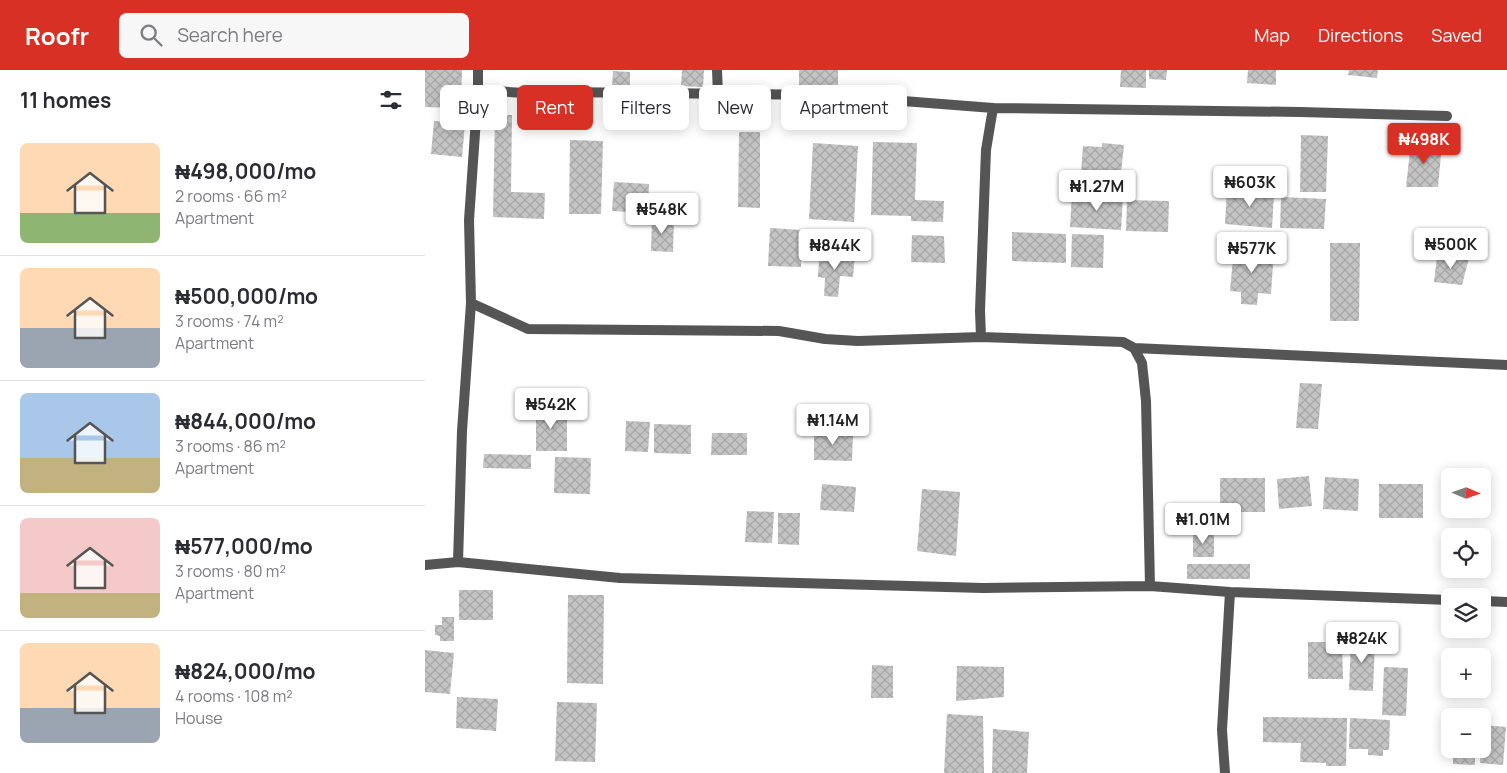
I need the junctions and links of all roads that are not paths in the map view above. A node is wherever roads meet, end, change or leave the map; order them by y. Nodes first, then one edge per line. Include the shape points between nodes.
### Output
1 (478, 70) edge
2 (717, 70) edge
3 (478, 85) edge
4 (718, 85) edge
5 (507, 92) edge
6 (699, 94) edge
7 (771, 94) edge
8 (993, 108) junction
9 (1447, 116) dead end
10 (475, 130) edge
11 (471, 303) junction
12 (981, 337) junction
13 (1134, 348) junction
14 (1507, 365) edge
15 (458, 562) junction
16 (425, 565) edge
17 (1150, 586) junction
18 (1230, 592) junction
19 (1441, 600) edge
20 (1491, 601) edge
21 (1507, 602) edge
22 (1225, 773) edge

1 - 3 street
2 - 4 street
5 - 6 street
7 - 8 street via 826,95
8 - 9 street
8 - 12 street via 986,150
10 - 11 street via 469,220
11 - 12 street via 528,329 779,331 858,341
11 - 15 street via 462,431
12 - 13 street via 1123,342
13 - 14 street
13 - 17 street via 1142,363 1146,400
15 - 16 street
15 - 17 street via 630,578 983,588
17 - 18 street
18 - 19 street
18 - 22 street via 1222,730
20 - 21 street

